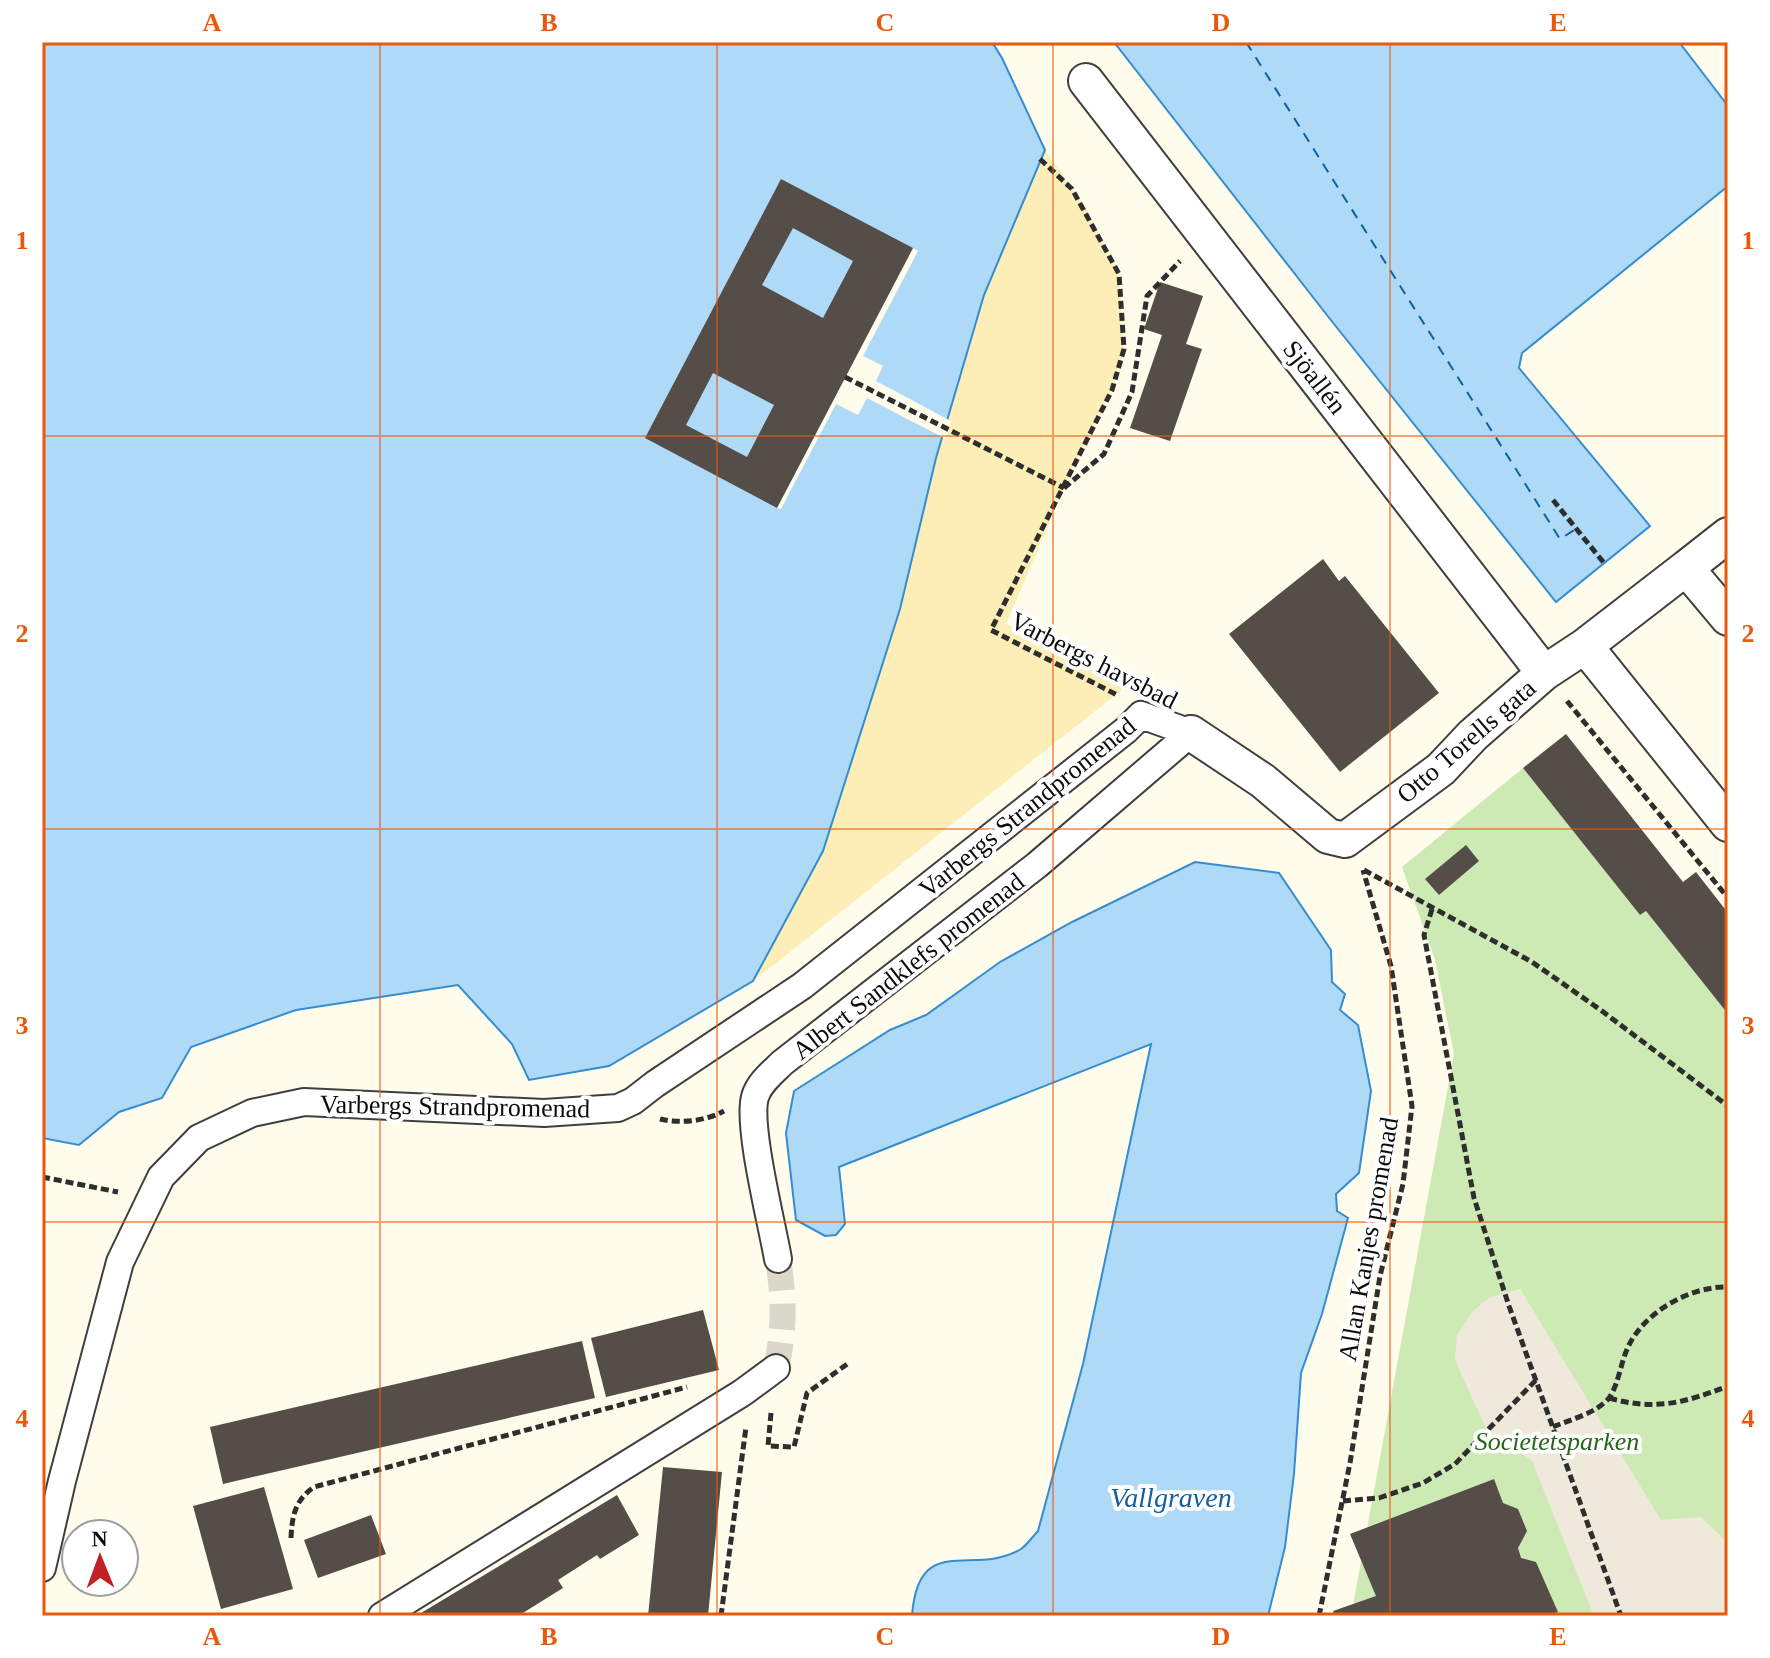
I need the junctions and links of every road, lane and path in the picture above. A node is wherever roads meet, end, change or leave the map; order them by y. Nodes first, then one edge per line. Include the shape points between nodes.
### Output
1 (1086, 81) dead end
2 (1040, 159) dead end
3 (1206, 237) junction
4 (845, 377) dead end
5 (1062, 487) junction
6 (1553, 500) dead end
7 (1728, 535) edge
8 (1604, 563) dead end
9 (1686, 568) junction
10 (1728, 618) edge
11 (1585, 646) junction
12 (1544, 673) junction
13 (1124, 699) dead end
14 (1191, 733) junction
15 (1728, 824) edge
16 (1345, 840) junction
17 (1363, 870) junction
18 (1728, 898) edge
19 (1432, 909) junction
20 (1728, 1106) edge
21 (713, 1117) dead end
22 (673, 1122) dead end
23 (42, 1177) edge
24 (151, 1199) junction
25 (778, 1259) tunnel mouth
26 (1728, 1287) edge
27 (850, 1362) dead end
28 (776, 1368) dead end
29 (1536, 1380) junction
30 (1728, 1386) edge
31 (742, 1393) junction
32 (1609, 1398) junction
33 (1553, 1427) junction
34 (768, 1446) dead end
35 (1343, 1501) junction
36 (291, 1538) dead end
37 (42, 1568) edge
38 (382, 1616) edge
39 (721, 1616) edge
40 (1319, 1616) edge
41 (1621, 1616) edge

1 - 3 street, Sjöallén
2 - 5 path via 1072,189 1119,274 1124,349 1112,390
3 - 5 path via 1147,296 1132,392 1104,454
3 - 12 street, Sjöallén
4 - 5 path
5 - 13 path, Varbergs havsbad via 991,630
6 - 8 path
7 - 9 street, Otto Torells gata
9 - 10 street
9 - 11 street, Otto Torells gata
11 - 12 street, Otto Torells gata
11 - 15 street
12 - 16 street, Otto Torells gata via 1441,769
12 - 18 path
14 - 16 street via 1263,781 1328,836
14 - 24 street, Varbergs Strandpromenad via 1141,715 802,986 618,1108 544,1113 304,1102 252,1113 199,1138 161,1177
14 - 25 street, Albert Sandklefs promenad via 1037,865 764,1081 756,1093 753,1123
16 - 17 path
17 - 19 path
17 - 35 path, Allan Kanjes promenad via 1391,966 1412,1106 1403,1184 1380,1276
19 - 20 path via 1532,962
19 - 29 path via 1424,935 1474,1198
21 - 22 path
23 - 24 path
24 - 37 street, Varbergs Strandpromenad via 120,1262
26 - 32 path via 1672,1302 1645,1322 1629,1343
27 - 34 path via 807,1393 794,1447
28 - 31 street
29 - 33 path
29 - 35 path via 1455,1464 1423,1483 1379,1498
30 - 32 path via 1664,1405
31 - 36 path via 696,1385 314,1487 296,1505
31 - 38 street
31 - 39 path via 746,1425
32 - 33 path
33 - 41 path
35 - 40 path, Allan Kanjes promenad

